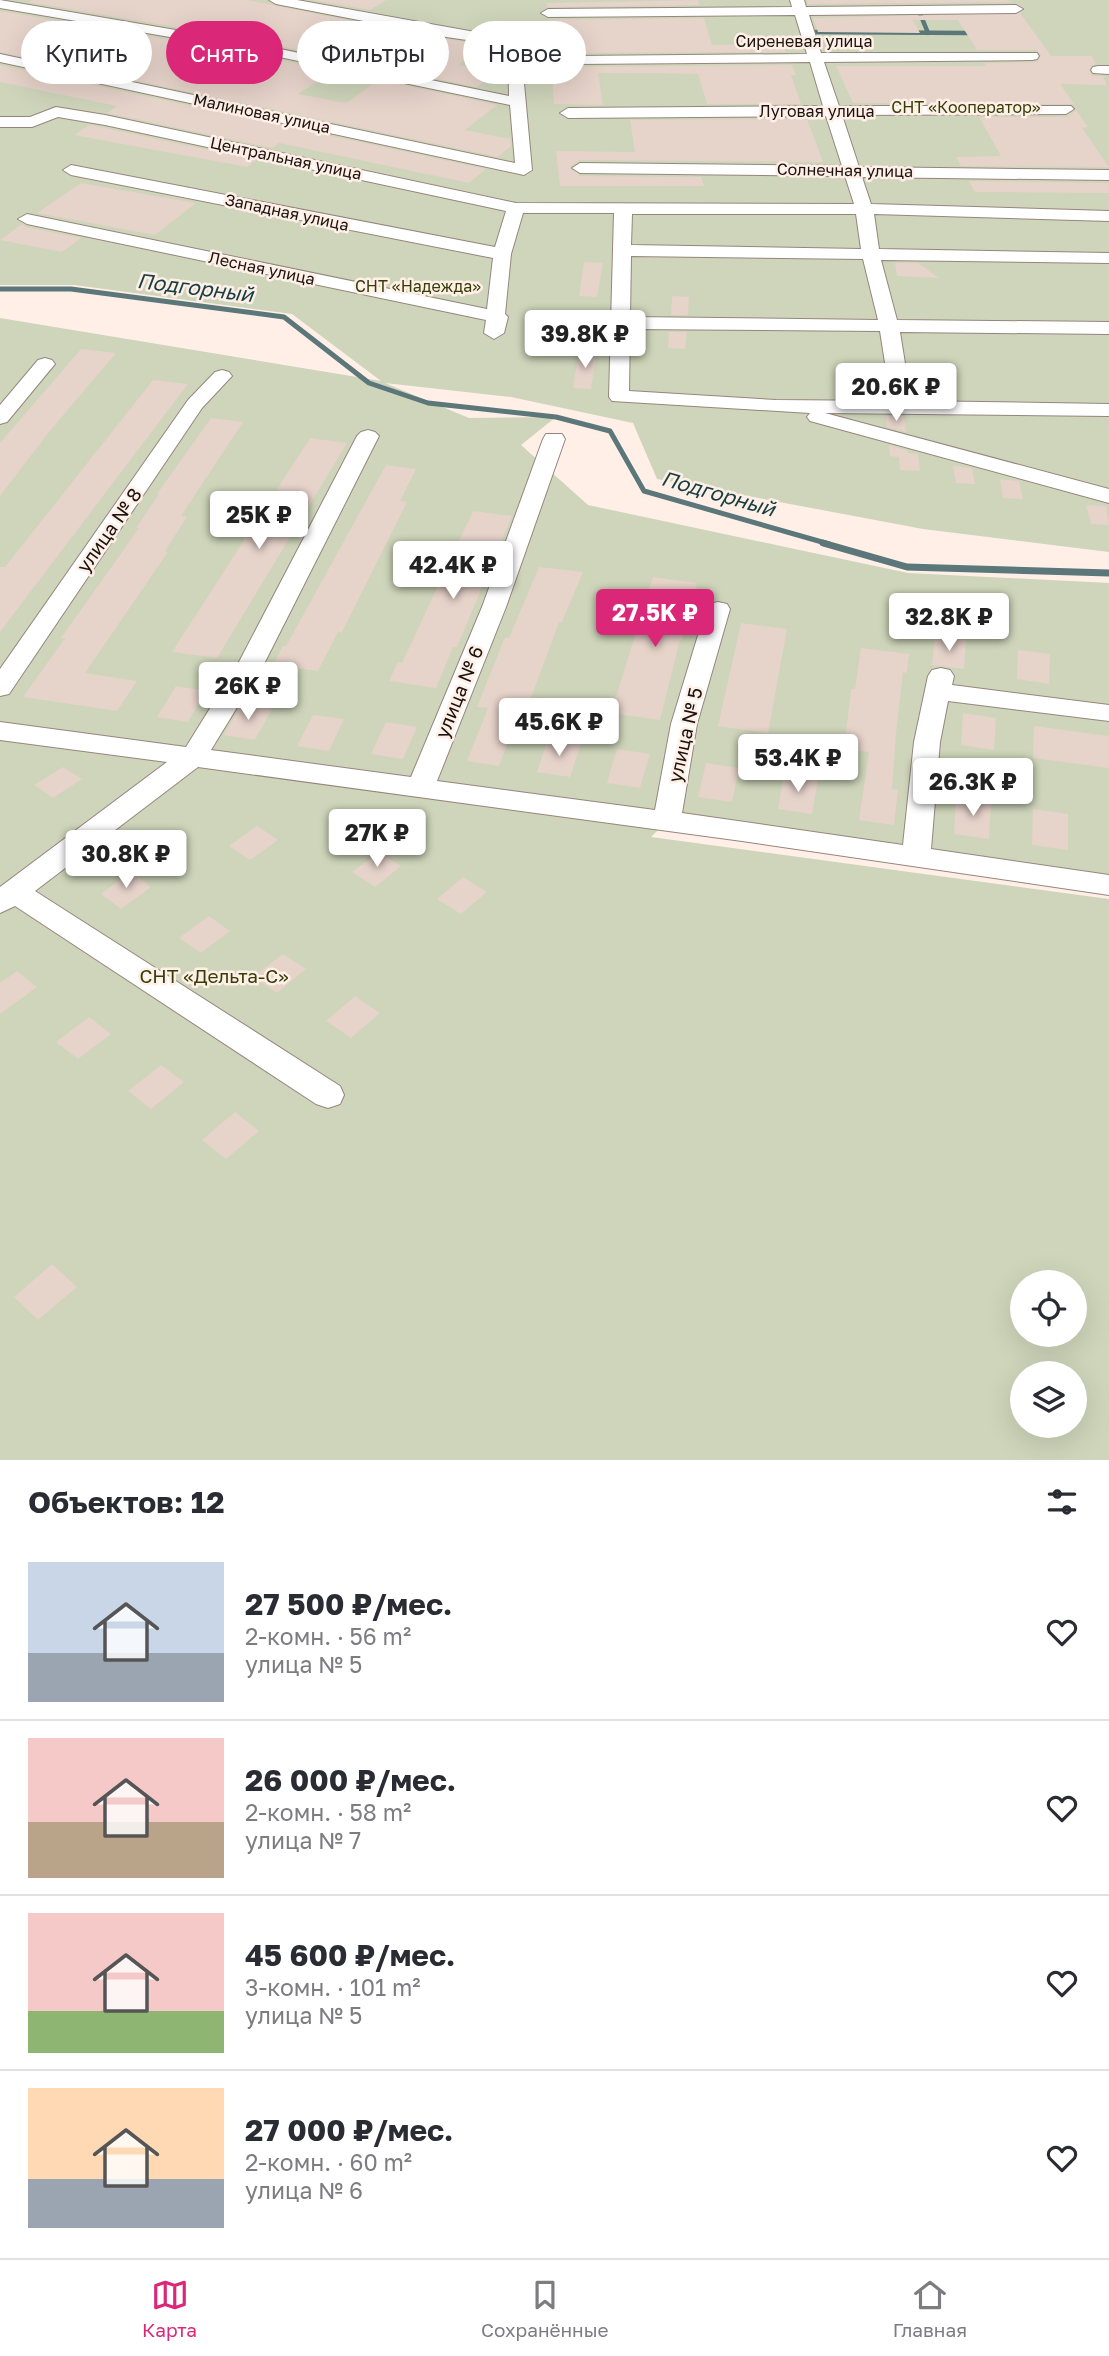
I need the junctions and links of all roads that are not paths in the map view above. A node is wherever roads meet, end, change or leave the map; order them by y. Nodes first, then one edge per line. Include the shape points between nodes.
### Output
1 (276, 0) edge
2 (0, 4) edge
3 (799, 5) edge
4 (1016, 9) dead end
5 (548, 13) dead end
6 (1032, 56) dead end
7 (0, 58) edge
8 (815, 58) junction
9 (586, 60) edge
10 (517, 102) junction
11 (1066, 109) dead end
12 (832, 111) junction
13 (56, 112) joint
14 (568, 113) dead end
15 (0, 122) edge
16 (580, 168) dead end
17 (71, 170) dead end
18 (524, 170) joint
19 (853, 171) junction
20 (1109, 175) edge
21 (516, 208) junction
22 (623, 209) junction
23 (864, 209) junction
24 (27, 219) dead end
25 (1108, 219) edge
26 (622, 250) junction
27 (502, 254) junction
28 (871, 254) junction
29 (1109, 258) edge
30 (620, 323) junction
31 (889, 326) junction
32 (1109, 328) edge
33 (45, 364) dead end
34 (222, 376) dead end
35 (776, 406) junction
36 (902, 408) junction
37 (1109, 410) edge
38 (0, 418) edge
39 (368, 436) dead end
40 (554, 439) dead end
41 (1109, 496) edge
42 (718, 609) dead end
43 (0, 688) edge
44 (1109, 713) edge
45 (0, 731) edge
46 (194, 757) junction
47 (421, 787) junction
48 (667, 821) junction
49 (916, 855) junction
50 (1109, 885) edge
51 (7, 896) edge
52 (328, 1095) dead end

1 - 10 street via 515,43
2 - 10 street via 246,47
3 - 4 street
3 - 5 street
3 - 8 street
6 - 8 street, Сиреневая улица
7 - 18 street, Малиновая улица
8 - 9 street, Сиреневая улица
8 - 12 street
10 - 18 street
11 - 12 street, Луговая улица
12 - 14 street, Луговая улица
12 - 19 street
13 - 15 street via 32,122
13 - 21 street, Центральная улица
16 - 19 street, Солнечная улица
17 - 27 street, Западная улица
19 - 20 street, Солнечная улица
19 - 23 street
21 - 22 street
21 - 27 street
22 - 23 street
22 - 26 street
23 - 25 street
23 - 28 street
24 - 27 street, Лесная улица via 496,325
26 - 28 street
26 - 30 street
28 - 29 street
28 - 31 street
30 - 31 street
30 - 35 street via 620,397
31 - 32 street
31 - 36 street
33 - 38 street
34 - 43 street, улица № 8 via 195,404
35 - 36 street
35 - 41 street
36 - 37 street
39 - 46 street via 253,660
40 - 47 street, улица № 6 via 494,607
42 - 48 street, улица № 5 via 684,724
44 - 49 street via 940,684 927,742
45 - 46 street
46 - 47 street
46 - 51 street
47 - 48 street
48 - 49 street
49 - 50 street
51 - 52 street

